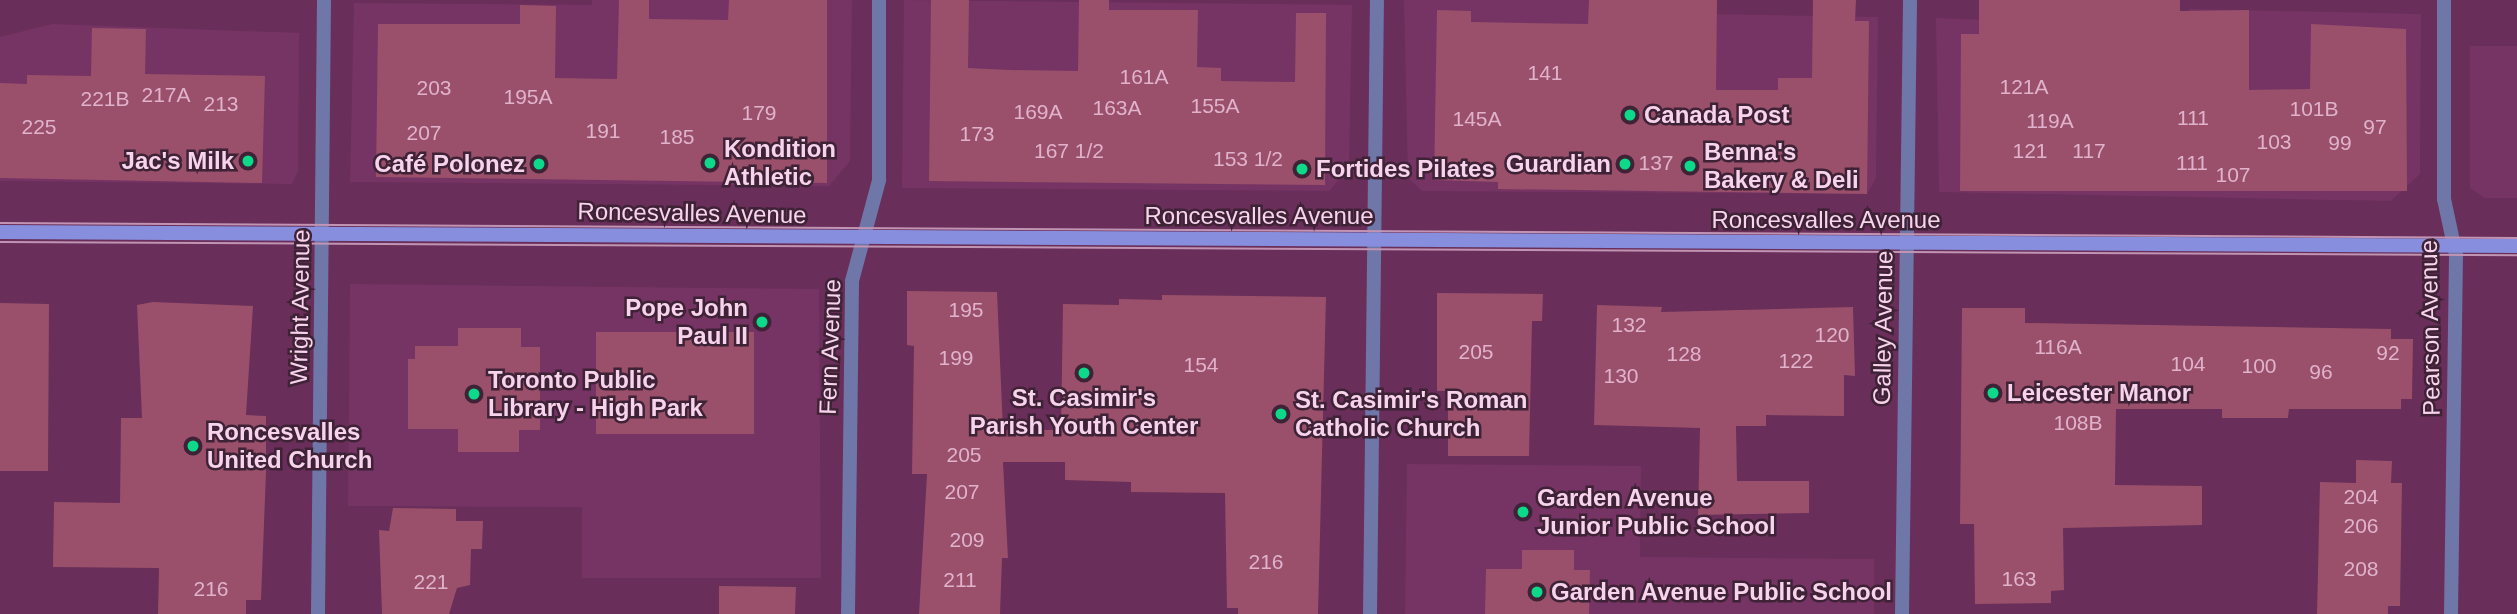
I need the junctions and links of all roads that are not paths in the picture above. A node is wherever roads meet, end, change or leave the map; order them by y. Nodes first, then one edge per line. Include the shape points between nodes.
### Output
1 (324, 0) edge
2 (879, 0) edge
3 (1377, 0) edge
4 (1910, 0) edge
5 (2444, 0) edge
6 (0, 232) edge
7 (324, 234) junction
8 (867, 237) junction
9 (1375, 239) junction
10 (1907, 243) junction
11 (2454, 246) junction
12 (2517, 246) edge
13 (318, 614) edge
14 (848, 614) edge
15 (1370, 614) edge
16 (1902, 614) edge
17 (2451, 614) edge

1 - 7 street, Wright Avenue
2 - 8 street, Fern Avenue via 878,180
3 - 9 street
4 - 10 street, Galley Avenue
5 - 11 street, Pearson Avenue via 2444,200
6 - 7 street, Roncesvalles Avenue
7 - 8 street, Roncesvalles Avenue
7 - 13 street, Wright Avenue
8 - 9 street, Roncesvalles Avenue
8 - 14 street, Fern Avenue via 852,281
9 - 10 street, Roncesvalles Avenue
9 - 15 street
10 - 11 street, Roncesvalles Avenue
10 - 16 street, Galley Avenue
11 - 12 street, Roncesvalles Avenue
11 - 17 street, Pearson Avenue

